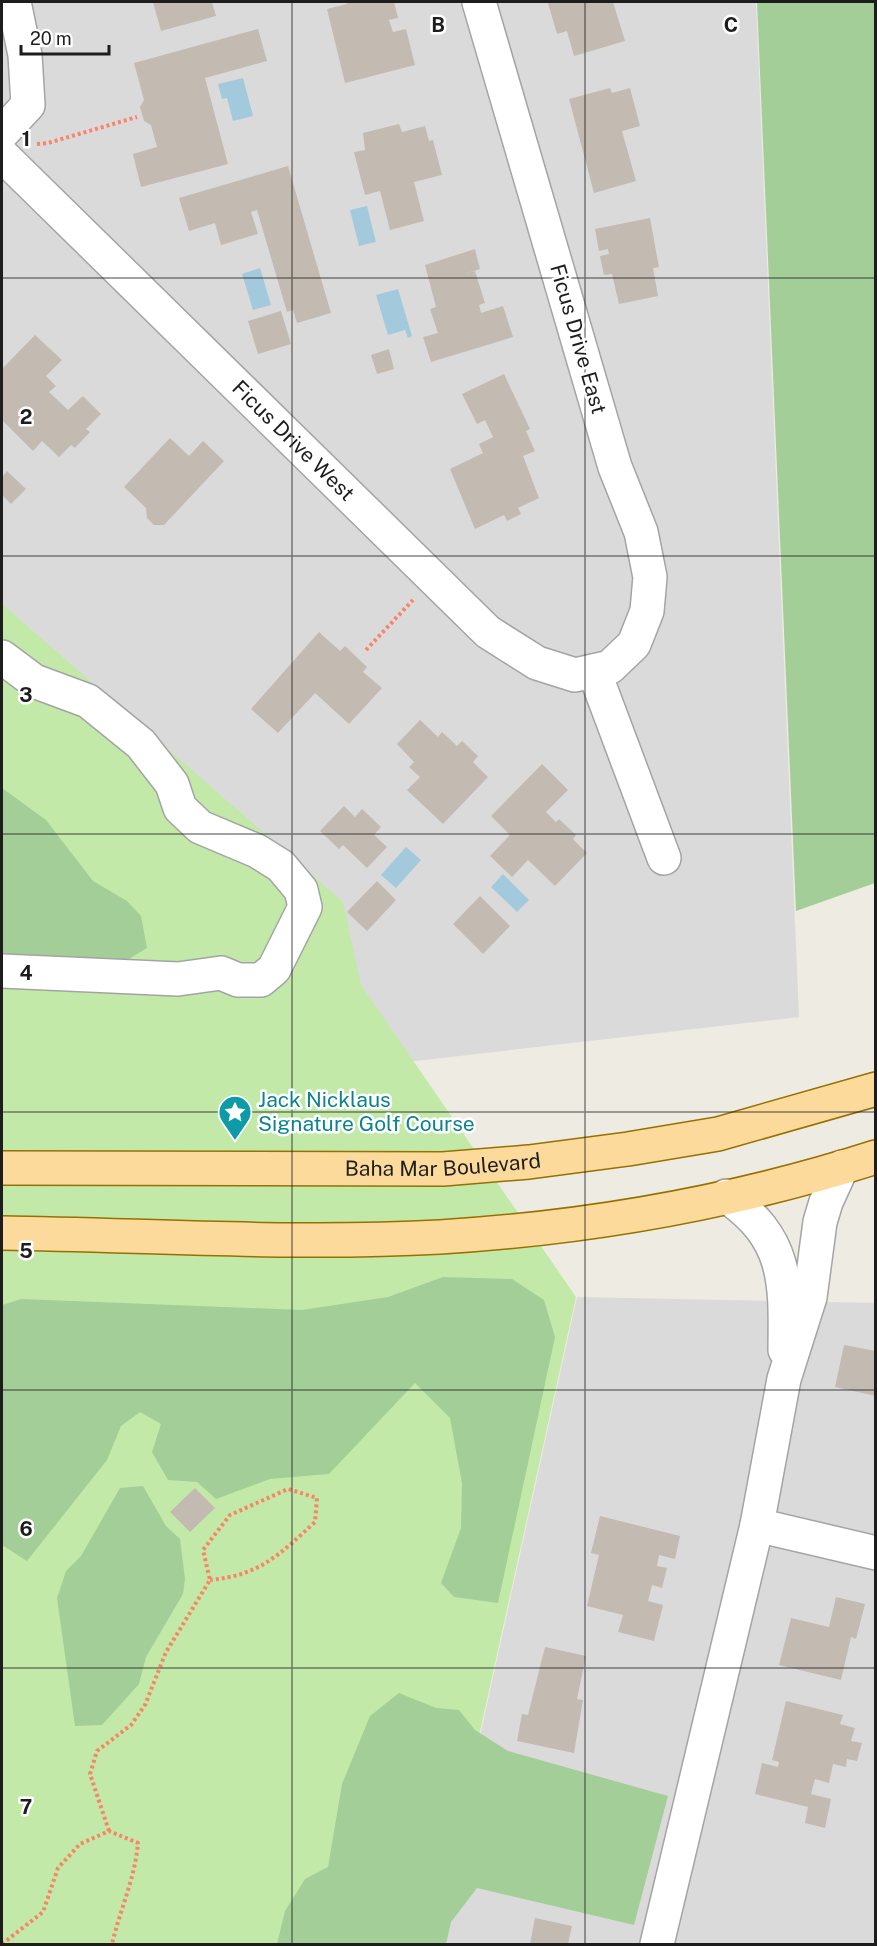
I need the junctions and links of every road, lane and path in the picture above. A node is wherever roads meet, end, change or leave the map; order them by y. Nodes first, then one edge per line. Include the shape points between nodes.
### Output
1 (14, 2) edge
2 (479, 2) edge
3 (137, 117) dead end
4 (9, 144) edge
5 (433, 578) junction
6 (366, 650) dead end
7 (2, 657) edge
8 (602, 669) junction
9 (664, 858) dead end
10 (2, 971) edge
11 (876, 1089) edge
12 (876, 1157) edge
13 (842, 1167) junction
14 (2, 1168) edge
15 (726, 1196) junction
16 (2, 1233) edge
17 (784, 1379) junction
18 (757, 1525) junction
19 (876, 1553) edge
20 (210, 1580) junction
21 (109, 1831) junction
22 (2, 1944) edge
23 (112, 1944) edge
24 (657, 1944) edge

1 - 4 street via 26,55 28,105
2 - 8 street, Ficus Drive East via 615,467 641,532 650,577 647,611 634,644
3 - 4 path via 48,143
4 - 5 street, Ficus Drive West
5 - 6 path
5 - 8 street, Ficus Drive West via 488,632 537,663 575,675
7 - 10 street via 34,681 88,701 141,744 172,784 180,808 200,827 257,851 281,866 301,890 306,907 274,969 261,980 238,980 221,974 178,979
8 - 9 street
11 - 14 main road, Baha Mar Boulevard via 717,1134 529,1162 420,1169
12 - 13 main road
13 - 15 main road
13 - 17 street via 820,1222 810,1297
15 - 16 main road via 599,1221 438,1237 306,1240
15 - 17 street via 759,1223 780,1263
17 - 18 street
18 - 19 street
18 - 24 street
20 - 20 path via 203,1550 230,1515 288,1489 317,1498 315,1522 273,1560 234,1578
20 - 21 path via 166,1652 145,1706 131,1725 97,1751 90,1774
21 - 22 path via 80,1844 58,1868 43,1912
21 - 23 path via 138,1843 136,1867

